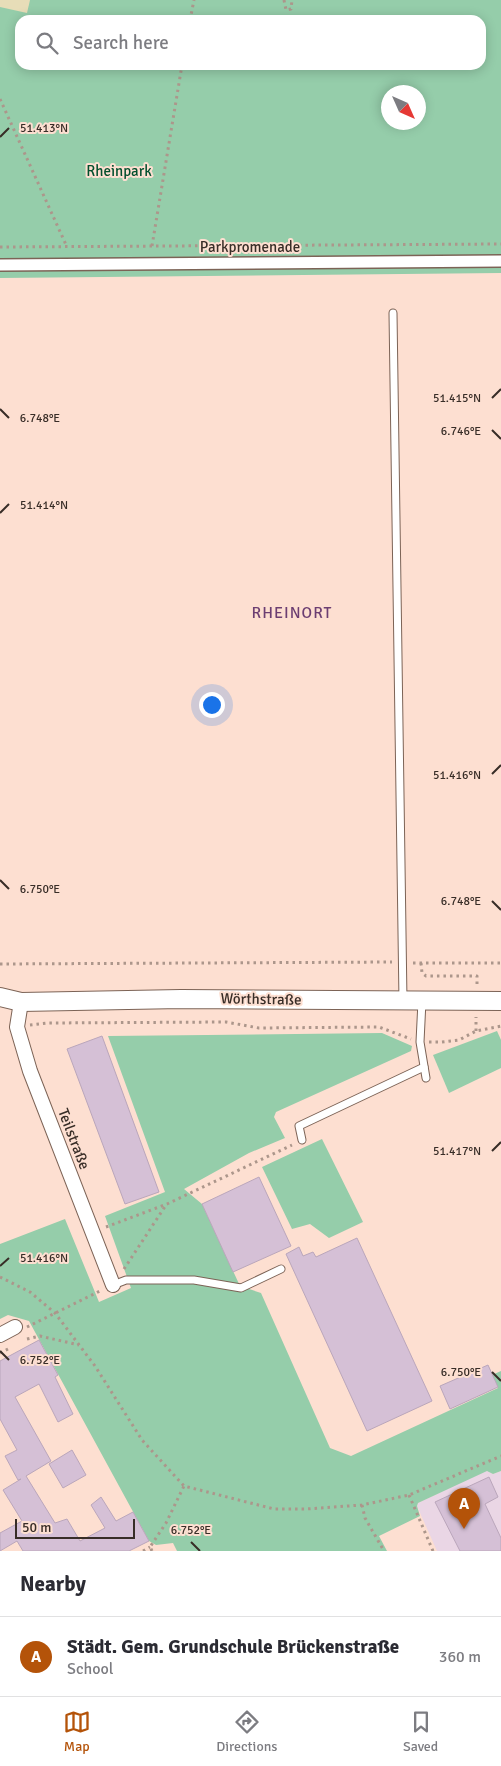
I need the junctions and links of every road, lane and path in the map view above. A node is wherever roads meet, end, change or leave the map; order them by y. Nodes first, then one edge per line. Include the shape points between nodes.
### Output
1 (194, 0) edge
2 (284, 0) edge
3 (292, 0) edge
4 (191, 15) edge
5 (181, 70) edge
6 (0, 99) edge
7 (501, 244) edge
8 (152, 246) junction
9 (67, 247) junction
10 (0, 248) edge
11 (501, 261) edge
12 (0, 265) edge
13 (393, 314) dead end
14 (403, 962) junction
15 (501, 963) edge
16 (0, 964) edge
17 (0, 996) edge
18 (403, 1001) junction
19 (422, 1001) junction
20 (501, 1001) edge
21 (21, 1002) junction
22 (0, 1010) edge
23 (17, 1026) junction
24 (501, 1026) edge
25 (420, 1042) junction
26 (424, 1067) junction
27 (426, 1078) dead end
28 (302, 1140) joint
29 (167, 1204) junction
30 (93, 1232) junction
31 (281, 1269) dead end
32 (0, 1276) edge
33 (113, 1284) junction
34 (55, 1313) junction
35 (15, 1327) joint
36 (0, 1335) edge
37 (26, 1339) dead end
38 (79, 1345) junction
39 (501, 1456) edge
40 (184, 1486) junction
41 (409, 1496) junction
42 (362, 1505) junction
43 (151, 1549) edge
44 (143, 1551) edge
45 (384, 1551) edge
46 (433, 1551) edge

1 - 4 path
2 - 3 path via 286,10 291,9
5 - 8 path
6 - 9 path
7 - 8 path
8 - 9 path
9 - 10 path
11 - 12 street, Parkpromenade
13 - 14 lane
14 - 15 path
14 - 16 path
14 - 18 lane
17 - 21 street, Wörthstraße
18 - 19 street, Wörthstraße
18 - 21 street, Wörthstraße via 181,999
19 - 20 street, Wörthstraße
19 - 25 lane
21 - 22 street, Wörthstraße
21 - 23 street, Teilstraße
23 - 25 path via 226,1022 259,1028 379,1027
23 - 30 street, Teilstraße via 30,1071
24 - 25 path via 476,1031 459,1040
25 - 26 lane
26 - 27 lane
26 - 28 lane via 300,1126
28 - 29 path
29 - 30 path
29 - 33 path
30 - 33 street, Teilstraße
31 - 33 lane via 241,1288 194,1280 126,1280
32 - 34 path via 30,1292
33 - 34 path
34 - 35 path via 28,1327
34 - 38 path
35 - 36 street
37 - 38 path via 40,1336
38 - 40 path via 142,1440
39 - 41 path
40 - 42 path via 274,1509
40 - 43 path
41 - 42 path
41 - 46 path
42 - 45 path via 365,1518
43 - 44 path

